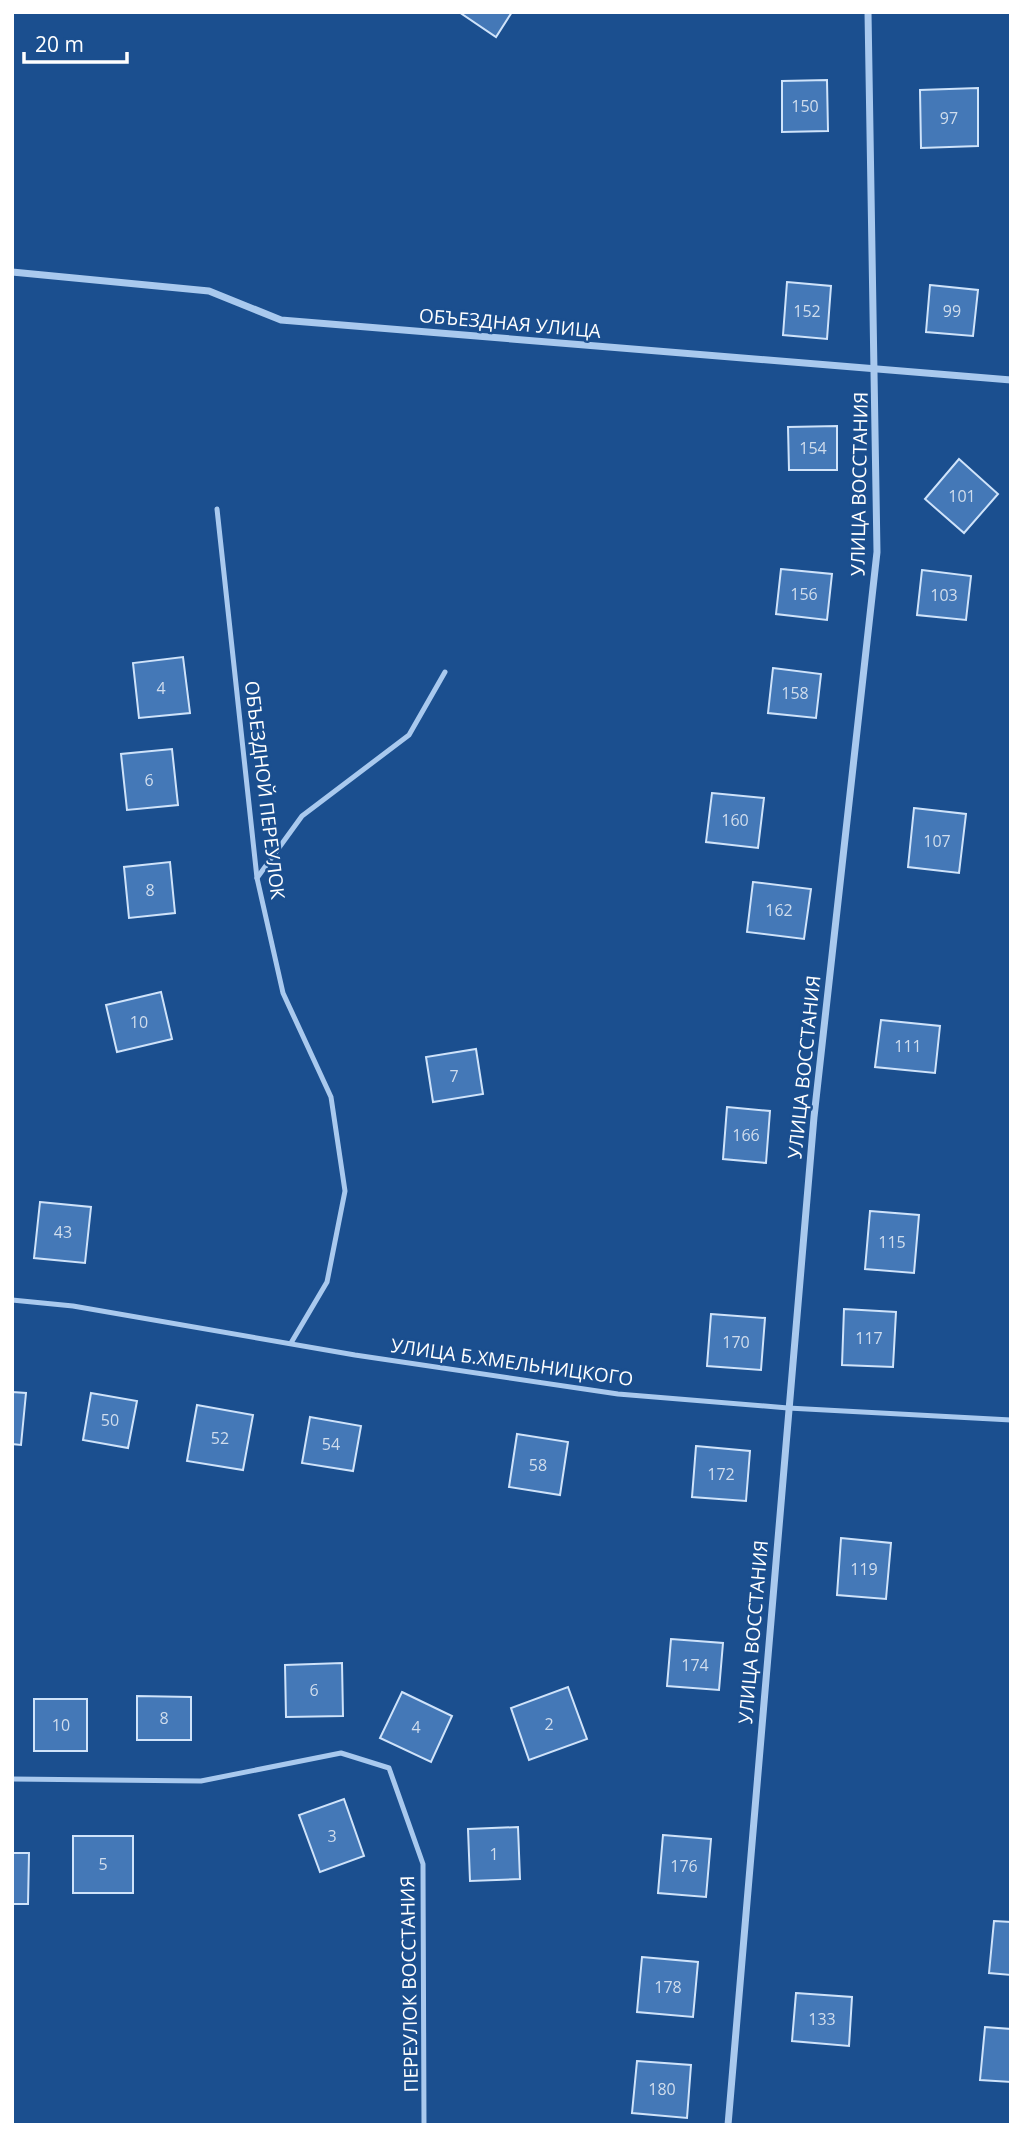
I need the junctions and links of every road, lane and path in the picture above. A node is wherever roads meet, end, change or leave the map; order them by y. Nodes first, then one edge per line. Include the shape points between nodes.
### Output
1 (868, 12) edge
2 (12, 272) edge
3 (875, 368) junction
4 (1011, 380) edge
5 (217, 509) dead end
6 (445, 672) dead end
7 (257, 878) junction
8 (12, 1300) edge
9 (291, 1343) junction
10 (788, 1408) junction
11 (1011, 1419) edge
12 (12, 1779) edge
13 (424, 2125) edge
14 (728, 2125) edge

1 - 3 street, УЛИЦА ВОССТАНИЯ
2 - 3 street, ОБЪЕЗДНАЯ УЛИЦА via 209,291 281,320
3 - 4 street, ОБЪЕЗДНАЯ УЛИЦА
3 - 10 street, УЛИЦА ВОССТАНИЯ via 877,552 814,1117
5 - 7 lane, ОБЪЕЗДНОЙ ПЕРЕУЛОК
6 - 7 lane via 409,735 302,816
7 - 9 lane, ОБЪЕЗДНОЙ ПЕРЕУЛОК via 283,993 331,1097 345,1191 327,1282
8 - 9 lane, УЛИЦА Б.ХМЕЛЬНИЦКОГО
9 - 10 lane, УЛИЦА Б.ХМЕЛЬНИЦКОГО via 618,1394
10 - 11 lane, УЛИЦА Б.ХМЕЛЬНИЦКОГО
10 - 14 street, УЛИЦА ВОССТАНИЯ
12 - 13 lane, ПЕРЕУЛОК ВОССТАНИЯ via 201,1781 341,1753 389,1768 423,1864

